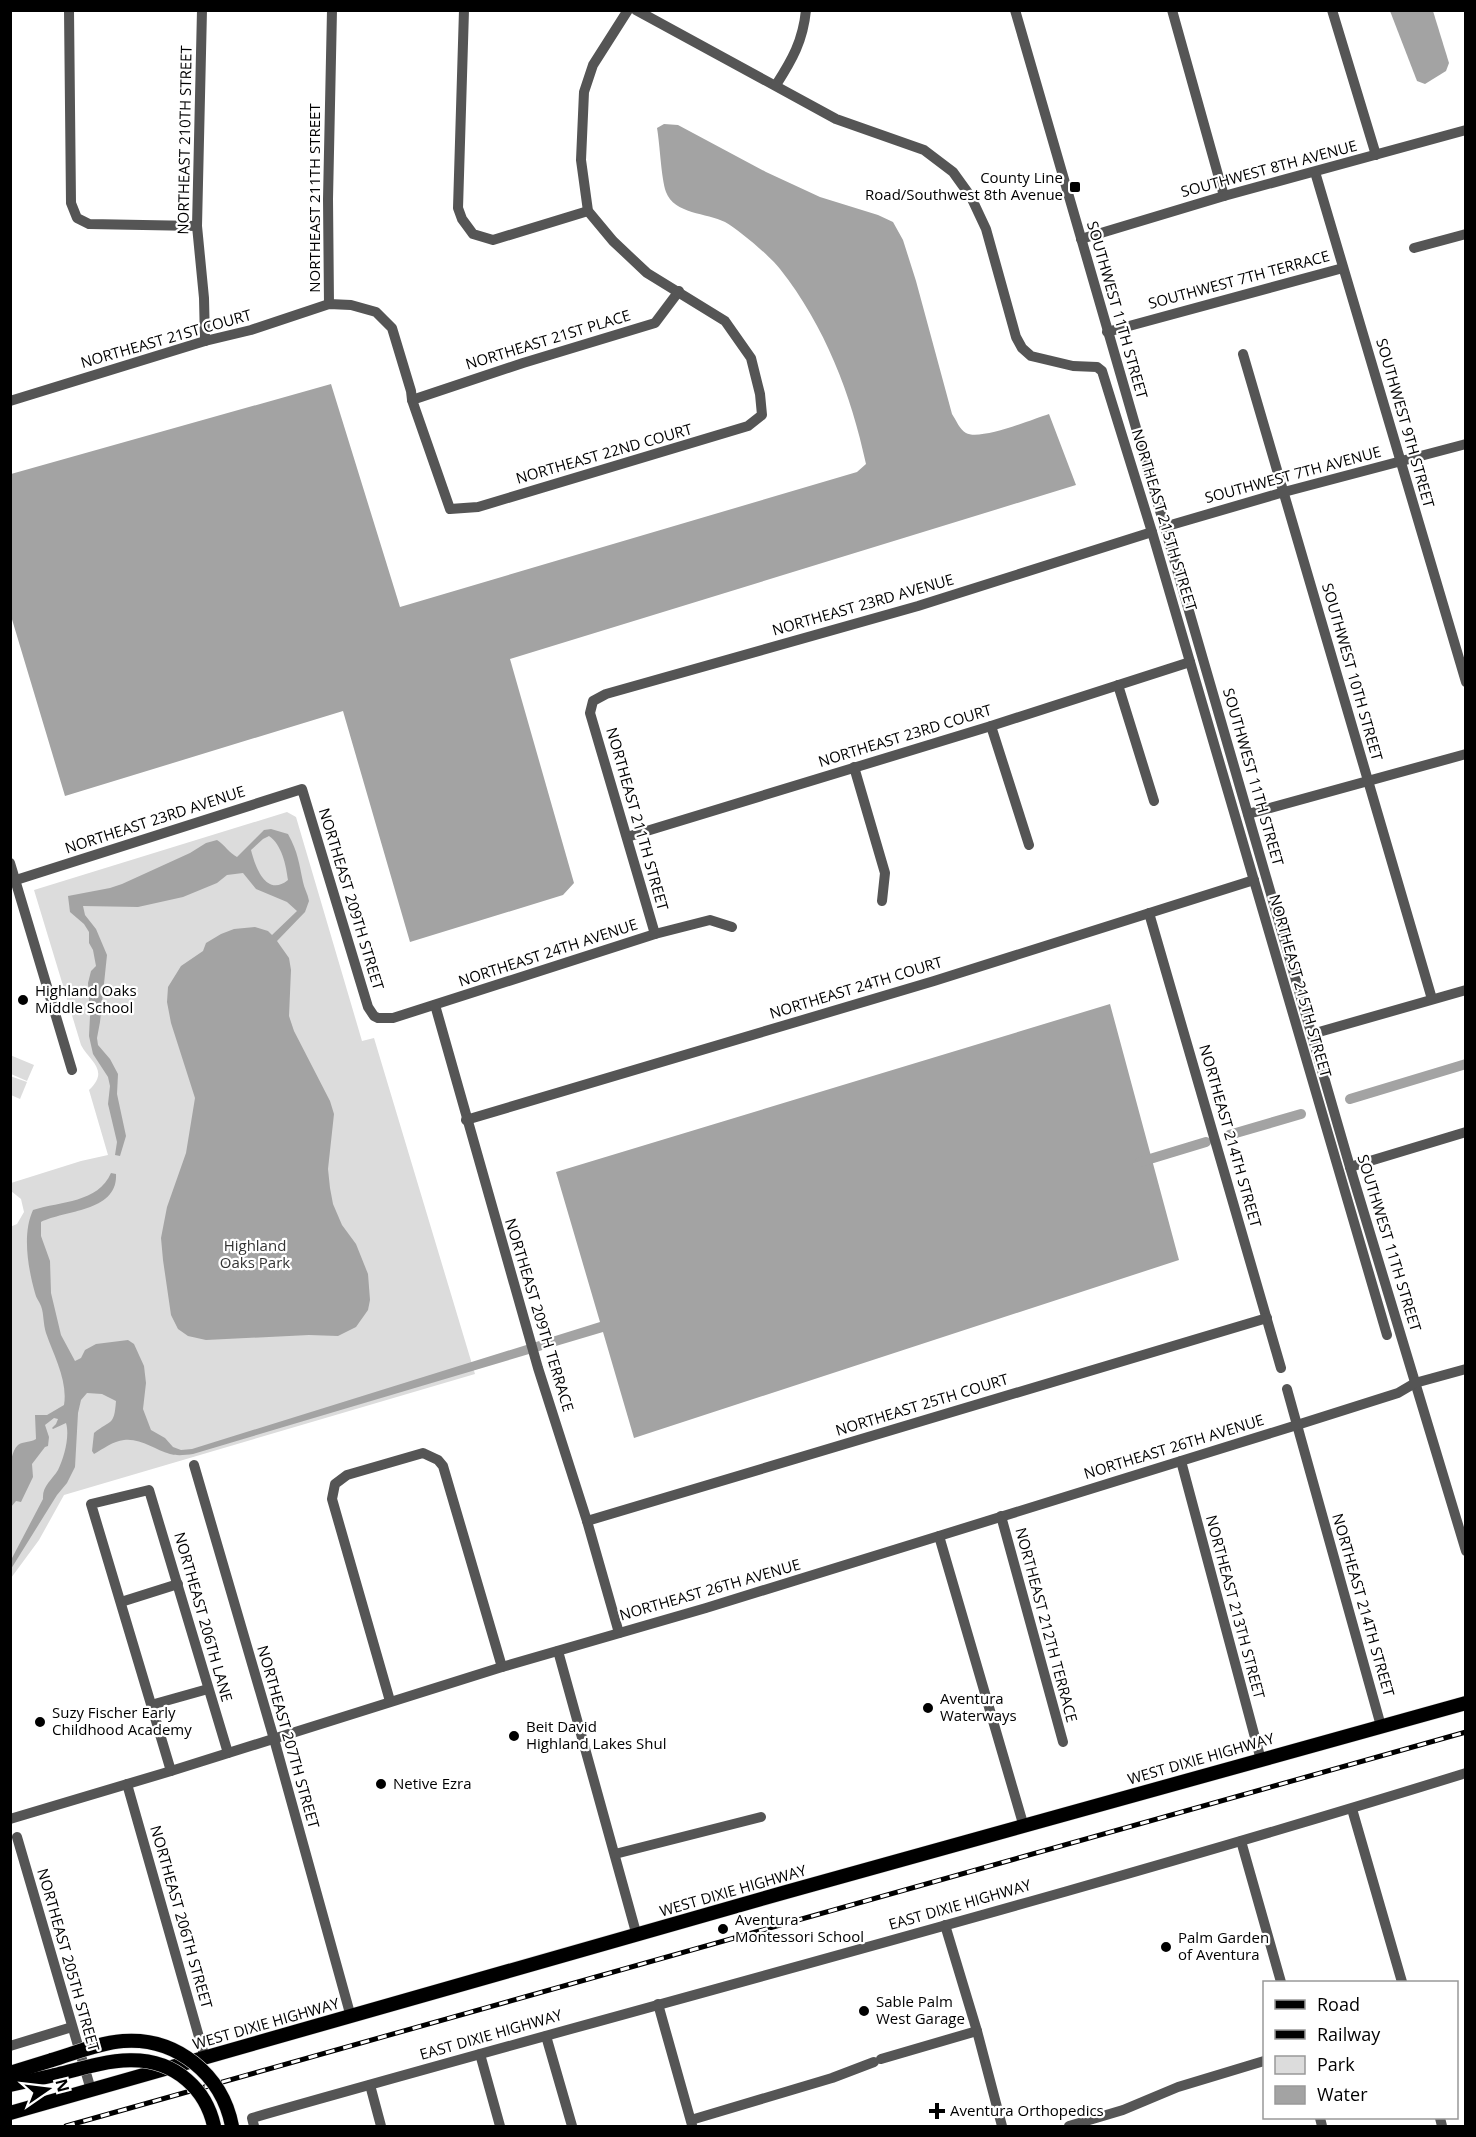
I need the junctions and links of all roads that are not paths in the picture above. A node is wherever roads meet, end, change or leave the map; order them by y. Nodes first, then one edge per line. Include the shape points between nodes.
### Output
1 (69, 10) edge
2 (202, 10) edge
3 (332, 10) edge
4 (464, 10) edge
5 (628, 10) edge
6 (636, 10) edge
7 (806, 10) edge
8 (1016, 10) edge
9 (1172, 10) edge
10 (1332, 10) edge
11 (776, 85) junction
12 (1466, 130) edge
13 (1376, 155) junction
14 (1315, 172) junction
15 (1224, 196) junction
16 (588, 211) junction
17 (197, 226) junction
18 (1464, 234) edge
19 (1081, 239) junction
20 (1414, 248) dead end
21 (1466, 248) edge
22 (1343, 268) junction
23 (679, 291) junction
24 (329, 304) junction
25 (1107, 332) junction
26 (205, 341) junction
27 (1243, 354) dead end
28 (412, 400) junction
29 (10, 402) edge
30 (1466, 444) edge
31 (1401, 462) junction
32 (1284, 492) junction
33 (450, 508) joint
34 (1164, 527) junction
35 (1152, 532) junction
36 (1190, 662) junction
37 (1466, 682) edge
38 (1118, 685) junction
39 (590, 713) joint
40 (991, 726) junction
41 (1466, 754) edge
42 (854, 767) junction
43 (1368, 781) junction
44 (302, 789) joint
45 (1154, 801) dead end
46 (1248, 814) junction
47 (627, 837) junction
48 (1029, 845) dead end
49 (10, 863) edge
50 (16, 880) junction
51 (1254, 880) junction
52 (882, 901) dead end
53 (1149, 913) junction
54 (732, 927) dead end
55 (655, 934) junction
56 (1466, 990) edge
57 (1432, 999) junction
58 (435, 1005) junction
59 (374, 1016) joint
60 (1312, 1034) junction
61 (72, 1070) dead end
62 (466, 1120) junction
63 (1466, 1132) edge
64 (1350, 1167) junction
65 (1267, 1318) junction
66 (1387, 1335) dead end
67 (1281, 1368) dead end
68 (1466, 1369) edge
69 (1415, 1383) junction
70 (1287, 1389) dead end
71 (1297, 1425) junction
72 (1180, 1461) junction
73 (194, 1465) dead end
74 (1001, 1516) junction
75 (587, 1521) junction
76 (939, 1536) junction
77 (1466, 1551) edge
78 (178, 1584) junction
79 (121, 1602) junction
80 (619, 1632) junction
81 (558, 1651) junction
82 (502, 1667) junction
83 (208, 1689) junction
84 (390, 1701) junction
85 (1466, 1703) edge
86 (150, 1706) junction
87 (1381, 1726) junction
88 (274, 1738) junction
89 (1063, 1742) dead end
90 (228, 1753) junction
91 (1261, 1760) junction
92 (171, 1771) junction
93 (1465, 1774) edge
94 (127, 1784) junction
95 (1352, 1809) junction
96 (761, 1817) dead end
97 (10, 1819) edge
98 (1024, 1827) junction
99 (17, 1838) dead end
100 (1240, 1841) junction
101 (615, 1854) junction
102 (945, 1925) junction
103 (637, 1936) junction
104 (1280, 1981) edge
105 (1400, 1981) edge
106 (658, 2004) junction
107 (351, 2017) junction
108 (72, 2027) junction
109 (977, 2031) junction
110 (546, 2036) junction
111 (10, 2046) edge
112 (480, 2054) junction
113 (205, 2058) junction
114 (1263, 2061) edge
115 (10, 2073) edge
116 (10, 2085) edge
117 (370, 2085) junction
118 (91, 2090) junction
119 (10, 2113) edge
120 (253, 2122) edge
121 (692, 2123) edge
122 (214, 2127) edge
123 (232, 2127) edge
124 (381, 2127) edge
125 (500, 2127) edge
126 (572, 2127) edge
127 (1002, 2127) edge
128 (1069, 2127) edge

1 - 17 street via 71,203 77,218 89,224
2 - 17 street, NORTHEAST 210TH STREET
3 - 24 street, NORTHEAST 211TH STREET
4 - 16 street via 458,208 462,219 473,234 493,240
5 - 16 street via 593,65 584,92 582,160
6 - 11 street
7 - 11 street via 794,57
8 - 19 street, SOUTHWEST 11TH STREET
9 - 15 street
10 - 13 street
11 - 35 street, NORTHEAST 215TH STREET via 836,119 924,150 953,172 971,197 986,229 1022,348 1031,356 1102,370
12 - 13 street, SOUTHWEST 8TH AVENUE
13 - 14 street, SOUTHWEST 8TH AVENUE
14 - 15 street, SOUTHWEST 8TH AVENUE
14 - 22 street, SOUTHWEST 9TH STREET
15 - 19 street, SOUTHWEST 8TH AVENUE
16 - 23 street via 647,273
17 - 26 street, NORTHEAST 210TH STREET
18 - 20 street
18 - 21 street
19 - 25 street, SOUTHWEST 11TH STREET
22 - 25 street, SOUTHWEST 7TH TERRACE
22 - 31 street, SOUTHWEST 9TH STREET
23 - 28 street, NORTHEAST 21ST PLACE via 655,322
23 - 33 street, NORTHEAST 22ND COURT via 725,321 751,358 762,415 748,426 723,435 478,507
24 - 26 street, NORTHEAST 21ST COURT
24 - 28 street, NORTHEAST 211TH STREET via 376,312 392,328
25 - 34 street, SOUTHWEST 11TH STREET
26 - 29 street, NORTHEAST 21ST COURT
27 - 32 street, SOUTHWEST 10TH STREET
28 - 33 street, NORTHEAST 211TH STREET
30 - 31 street, SOUTHWEST 7TH AVENUE
31 - 32 street, SOUTHWEST 7TH AVENUE
31 - 37 street, SOUTHWEST 9TH STREET
32 - 34 street, SOUTHWEST 7TH AVENUE
32 - 43 street, SOUTHWEST 10TH STREET
34 - 46 street, SOUTHWEST 11TH STREET
35 - 36 street, NORTHEAST 215TH STREET
35 - 39 street, NORTHEAST 23RD AVENUE via 918,606 606,694 593,701
36 - 38 street, NORTHEAST 23RD COURT
36 - 51 street, NORTHEAST 215TH STREET
38 - 40 street, NORTHEAST 23RD COURT
38 - 45 street
39 - 47 street, NORTHEAST 211TH STREET
40 - 42 street, NORTHEAST 23RD COURT
40 - 48 street
41 - 43 street
42 - 47 street, NORTHEAST 23RD COURT
42 - 52 street via 885,873
43 - 46 street
43 - 57 street, SOUTHWEST 10TH STREET
44 - 50 street, NORTHEAST 23RD AVENUE
44 - 59 street, NORTHEAST 209TH STREET via 361,985
46 - 60 street, SOUTHWEST 11TH STREET
47 - 55 street, NORTHEAST 211TH STREET
49 - 50 street
50 - 61 street
51 - 53 street, NORTHEAST 24TH COURT
51 - 66 street, NORTHEAST 215TH STREET
53 - 62 street, NORTHEAST 24TH COURT
53 - 65 street, NORTHEAST 214TH STREET
54 - 55 street, NORTHEAST 24TH AVENUE via 710,920
55 - 58 street, NORTHEAST 24TH AVENUE
56 - 57 street
57 - 60 street
58 - 59 street, NORTHEAST 24TH AVENUE via 383,1020
58 - 62 street, NORTHEAST 209TH TERRACE
60 - 64 street, SOUTHWEST 11TH STREET
62 - 75 street, NORTHEAST 209TH TERRACE
63 - 64 street
64 - 69 street, SOUTHWEST 11TH STREET
65 - 67 street, NORTHEAST 214TH STREET
65 - 75 street, NORTHEAST 25TH COURT
68 - 69 street, NORTHEAST 26TH AVENUE
69 - 71 street, NORTHEAST 26TH AVENUE via 1398,1393
69 - 77 street, SOUTHWEST 11TH STREET
70 - 71 street, NORTHEAST 214TH STREET
71 - 72 street, NORTHEAST 26TH AVENUE
71 - 87 street, NORTHEAST 214TH STREET
72 - 74 street, NORTHEAST 26TH AVENUE
72 - 91 street, NORTHEAST 213TH STREET
73 - 88 street, NORTHEAST 207TH STREET
74 - 76 street, NORTHEAST 26TH AVENUE
74 - 89 street, NORTHEAST 212TH TERRACE
75 - 80 street, NORTHEAST 209TH TERRACE
76 - 80 street, NORTHEAST 26TH AVENUE
76 - 98 street
78 - 79 street
78 - 79 street, NORTHEAST 206TH LANE via 149,1490 91,1504
78 - 83 street, NORTHEAST 206TH LANE
79 - 86 street
80 - 81 street, NORTHEAST 26TH AVENUE
81 - 82 street, NORTHEAST 26TH AVENUE
81 - 101 street
82 - 84 street, NORTHEAST 26TH AVENUE
82 - 84 street via 443,1466 423,1453 347,1475 336,1484 332,1499
83 - 86 street
83 - 90 street, NORTHEAST 206TH LANE
84 - 88 street, NORTHEAST 26TH AVENUE
85 - 87 main road, WEST DIXIE HIGHWAY
86 - 92 street
87 - 91 main road, WEST DIXIE HIGHWAY
88 - 90 street, NORTHEAST 26TH AVENUE
88 - 107 street, NORTHEAST 207TH STREET
90 - 92 street, NORTHEAST 26TH AVENUE
91 - 98 main road, WEST DIXIE HIGHWAY
92 - 94 street, NORTHEAST 26TH AVENUE
93 - 95 street, EAST DIXIE HIGHWAY
94 - 97 street, NORTHEAST 26TH AVENUE
94 - 113 street, NORTHEAST 206TH STREET
95 - 100 street, EAST DIXIE HIGHWAY
95 - 105 street
96 - 101 street
98 - 103 main road, WEST DIXIE HIGHWAY
99 - 108 street, NORTHEAST 205TH STREET
100 - 102 street, EAST DIXIE HIGHWAY
100 - 104 street
101 - 103 street
102 - 106 street, EAST DIXIE HIGHWAY
102 - 109 street
103 - 107 main road, WEST DIXIE HIGHWAY
106 - 110 street, EAST DIXIE HIGHWAY
106 - 121 street
107 - 113 main road, WEST DIXIE HIGHWAY
108 - 111 street
108 - 118 street, NORTHEAST 205TH STREET
109 - 121 street
109 - 127 street
110 - 112 street, EAST DIXIE HIGHWAY
110 - 126 street
112 - 117 street, EAST DIXIE HIGHWAY
112 - 125 street
113 - 118 main road, WEST DIXIE HIGHWAY
114 - 128 street
115 - 123 main road, bridge via 121,2042 163,2046 182,2054 207,2073 225,2103
116 - 122 main road, bridge via 141,2059 177,2072 196,2088
117 - 120 street, EAST DIXIE HIGHWAY
117 - 124 street
118 - 119 main road, WEST DIXIE HIGHWAY

